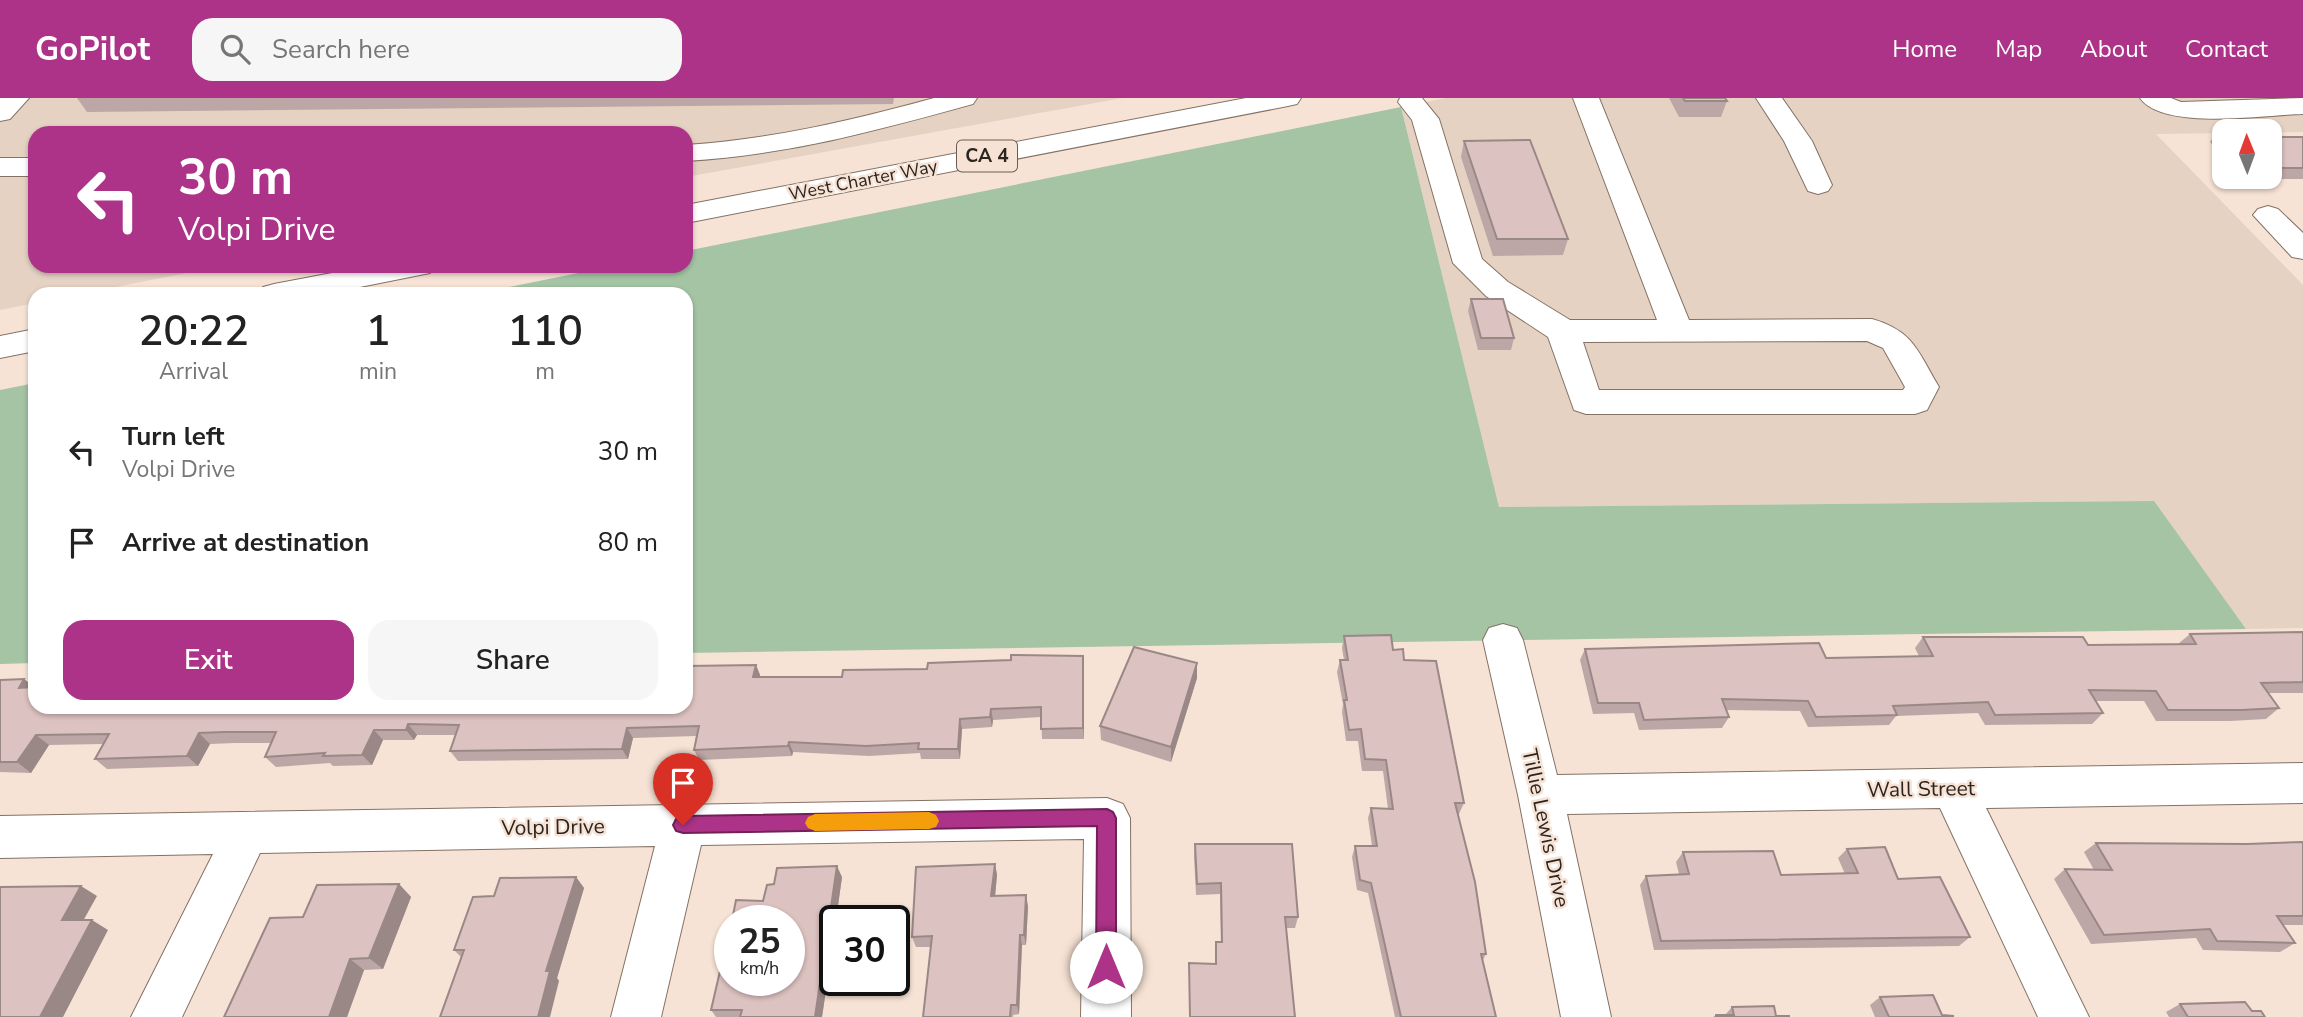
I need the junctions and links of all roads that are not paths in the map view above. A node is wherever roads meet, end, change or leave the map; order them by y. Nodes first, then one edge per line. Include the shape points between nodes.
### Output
1 (16, 98) edge
2 (964, 98) edge
3 (1288, 98) edge
4 (1586, 98) edge
5 (1769, 98) edge
6 (2153, 98) edge
7 (1410, 102) dead end
8 (2303, 106) edge
9 (0, 113) edge
10 (693, 153) edge
11 (0, 167) edge
12 (28, 167) edge
13 (1818, 185) dead end
14 (693, 213) edge
15 (2303, 215) edge
16 (2303, 250) edge
17 (383, 273) edge
18 (310, 287) edge
19 (1563, 331) junction
20 (1677, 331) junction
21 (28, 341) edge
22 (0, 347) edge
23 (1503, 640) dead end
24 (2303, 783) edge
25 (1953, 789) junction
26 (1540, 795) junction
27 (683, 825) junction
28 (247, 833) junction
29 (0, 836) edge
30 (156, 1017) edge
31 (636, 1017) edge
32 (1106, 1017) edge
33 (1586, 1017) edge
34 (2064, 1017) edge

1 - 9 main road
2 - 10 main road via 836,133 750,149
3 - 14 main road, West Charter Way / CA 4
4 - 20 main road
5 - 13 main road via 1798,141
6 - 8 main road via 2181,110
7 - 19 main road via 1424,119 1468,263 1497,289
11 - 12 main road
15 - 16 main road via 2268,215
17 - 18 main road
19 - 20 main road
19 - 20 main road via 1586,402 1915,402 1922,387 1895,341 1872,330
21 - 22 main road
23 - 26 main road, Tillie Lewis Drive
24 - 25 main road, Wall Street
25 - 26 main road, Wall Street
25 - 34 main road
26 - 33 main road, Tillie Lewis Drive
27 - 28 main road, Volpi Drive
27 - 31 main road
27 - 32 main road, Volpi Drive via 1107,818
28 - 29 main road, Volpi Drive
28 - 30 main road

